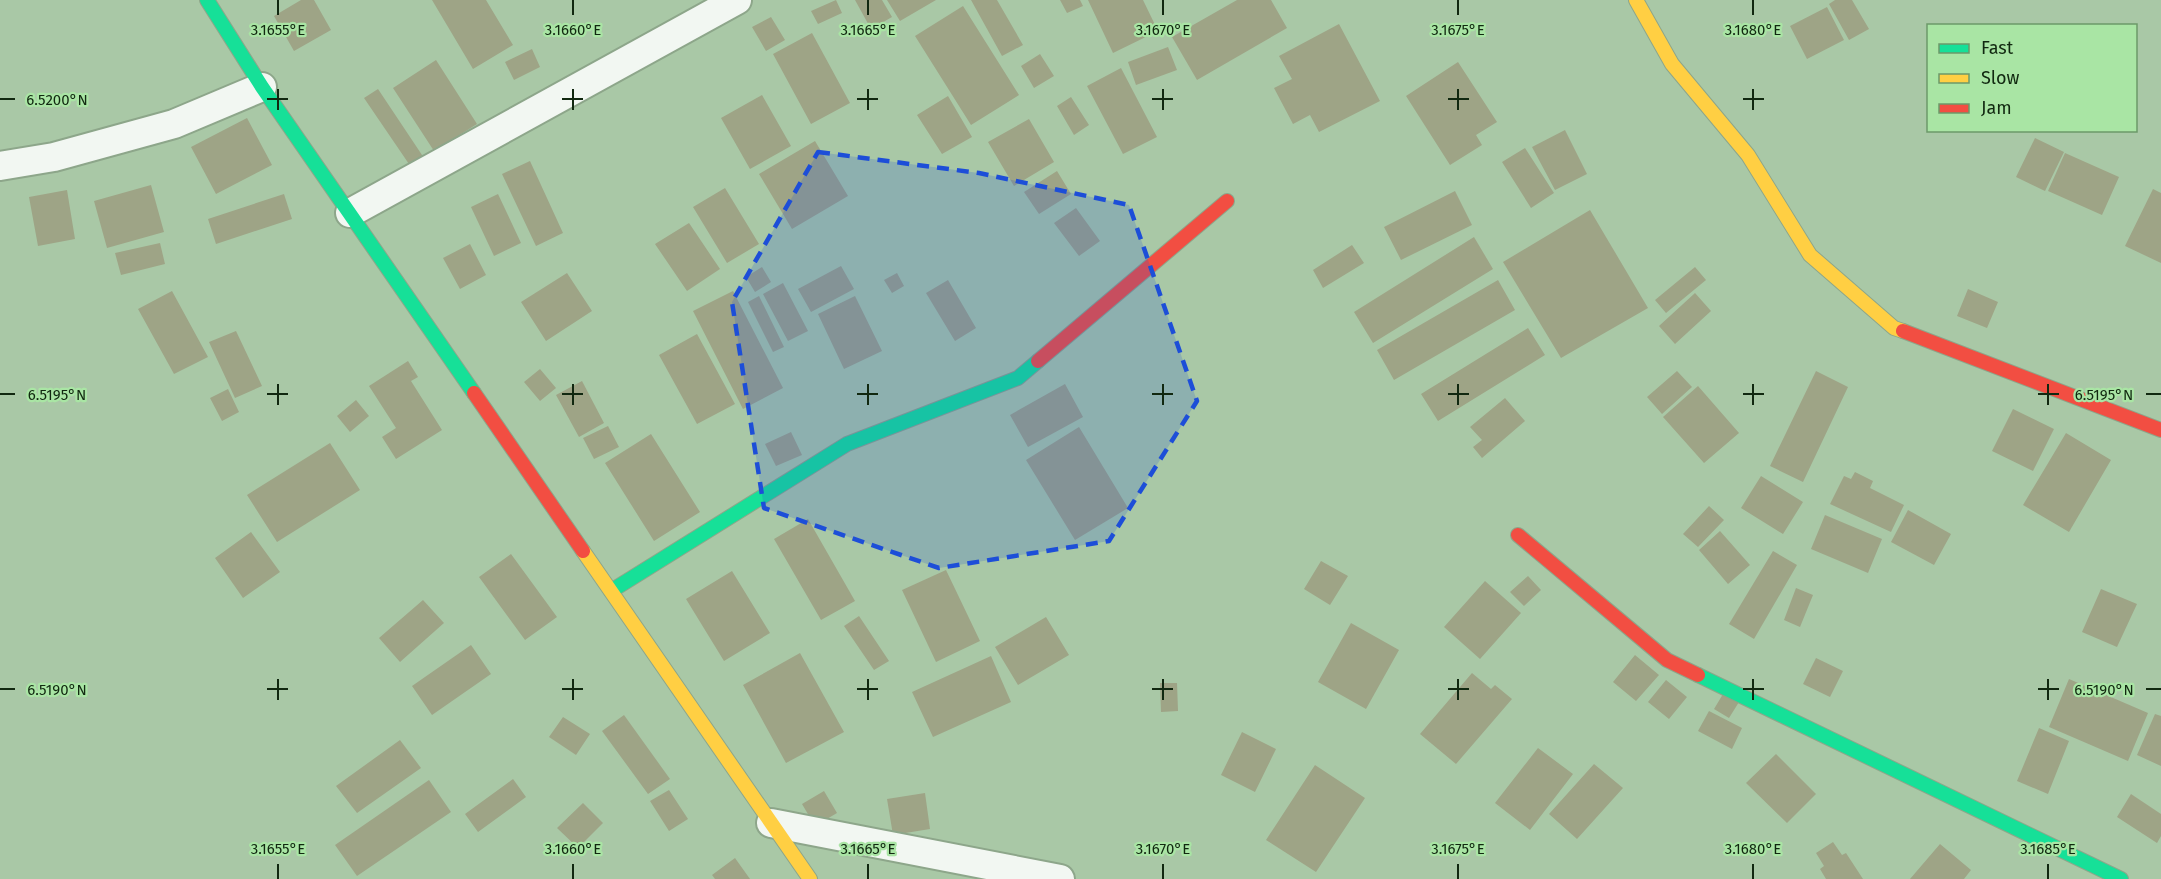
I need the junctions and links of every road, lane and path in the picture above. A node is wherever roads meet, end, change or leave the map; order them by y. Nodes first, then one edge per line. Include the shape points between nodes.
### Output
1 (207, 0) edge
2 (737, 0) edge
3 (1636, 0) edge
4 (262, 87) junction
5 (0, 166) edge
6 (1227, 201) dead end
7 (350, 213) junction
8 (2161, 430) edge
9 (1518, 535) dead end
10 (611, 591) junction
11 (771, 823) junction
12 (810, 879) edge
13 (1060, 879) edge
14 (2121, 879) edge

1 - 4 street
2 - 7 street
3 - 8 street via 1672,64 1748,155 1810,255 1894,328
4 - 5 street via 174,123 54,157
4 - 7 street
6 - 10 street via 1018,378 847,444
7 - 10 street
9 - 14 street via 1667,660
10 - 11 street
11 - 12 street
11 - 13 street

